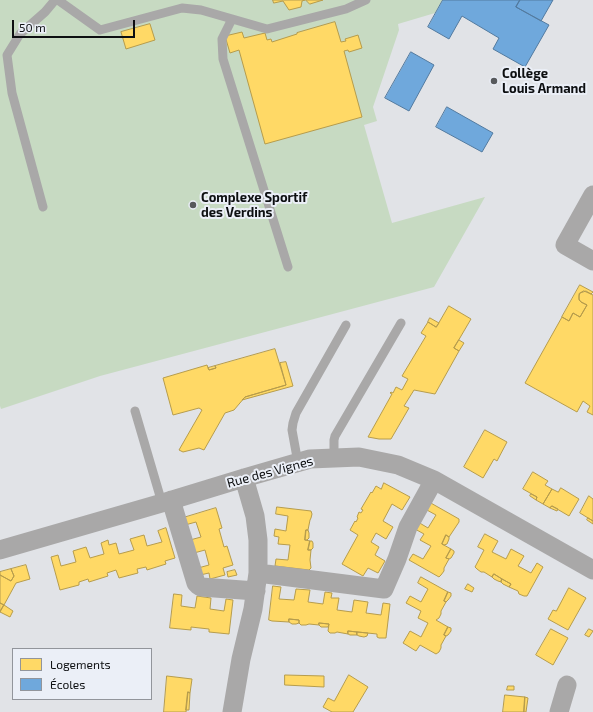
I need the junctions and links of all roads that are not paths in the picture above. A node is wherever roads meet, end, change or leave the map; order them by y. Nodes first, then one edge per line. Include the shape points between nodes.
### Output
1 (57, 0) edge
2 (366, 0) edge
3 (232, 19) junction
4 (593, 195) edge
5 (43, 207) dead end
6 (593, 261) edge
7 (288, 267) dead end
8 (401, 323) dead end
9 (346, 325) dead end
10 (135, 411) dead end
11 (334, 458) junction
12 (298, 463) junction
13 (244, 478) junction
14 (434, 480) junction
15 (166, 501) junction
16 (0, 550) edge
17 (593, 570) edge
18 (257, 582) junction
19 (567, 684) dead end
20 (232, 712) edge
21 (559, 712) edge

1 - 3 lane via 100,30 182,8 201,10
1 - 5 lane via 20,34 7,55 12,93
2 - 3 lane via 346,9 266,29
3 - 7 lane via 222,39 223,60
4 - 6 street via 565,245
8 - 11 lane via 335,436
9 - 12 lane via 296,413 292,430
10 - 15 lane
11 - 12 street, Rue des Vignes via 310,459
11 - 14 street, Rue des Vignes via 359,458 398,465
12 - 13 street, Rue des Vignes
13 - 15 street, Rue des Vignes
13 - 18 street via 258,540
14 - 17 street, Rue des Vignes
14 - 18 street via 408,527 384,589
15 - 16 street, Rue des Vignes
15 - 18 street via 198,585 201,587
18 - 20 street
19 - 21 street

